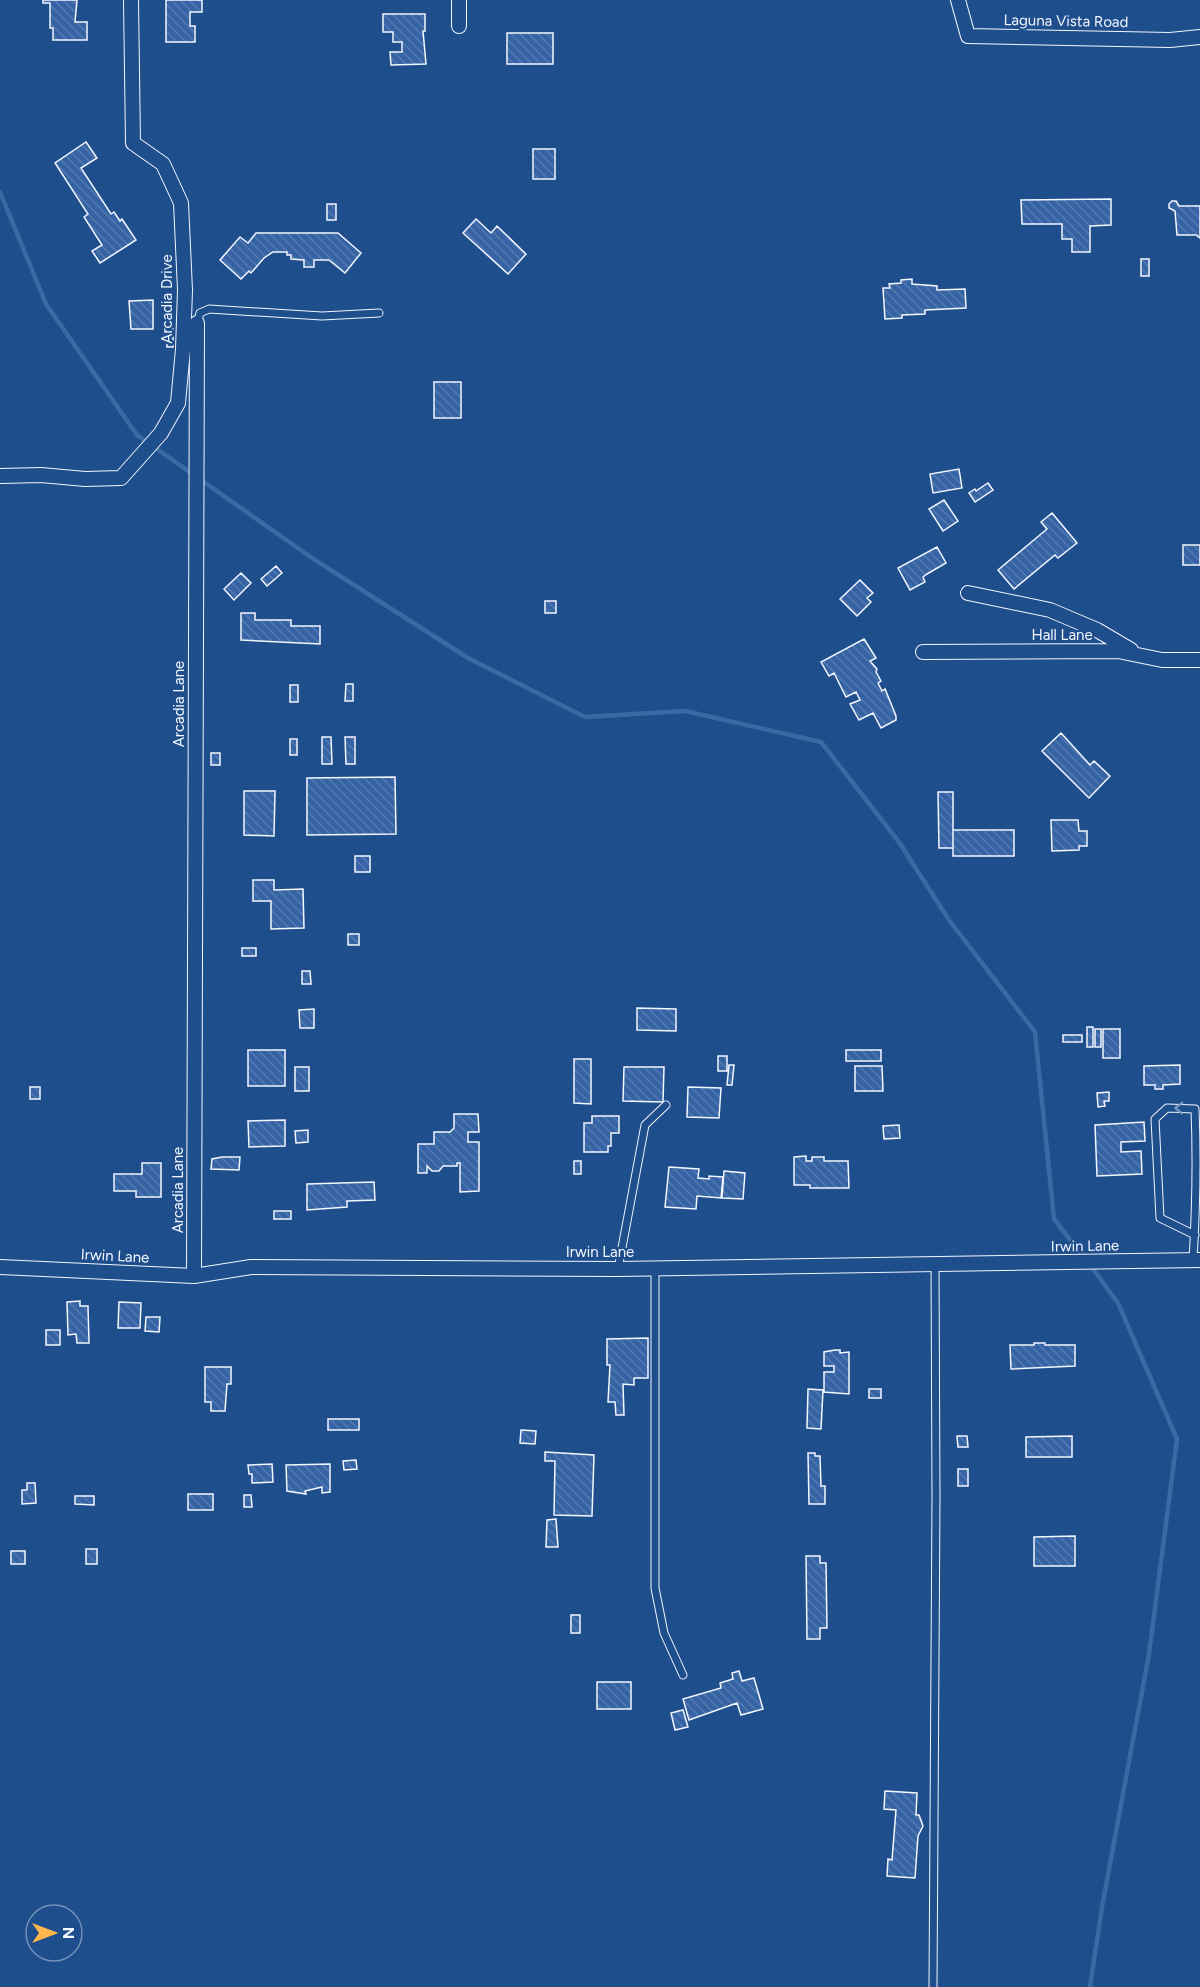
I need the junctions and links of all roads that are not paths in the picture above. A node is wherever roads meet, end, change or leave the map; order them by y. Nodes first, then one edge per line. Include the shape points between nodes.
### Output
1 (131, 0) edge
2 (459, 0) edge
3 (958, 0) edge
4 (459, 26) dead end
5 (1200, 37) edge
6 (379, 313) dead end
7 (197, 322) joint
8 (1, 476) edge
9 (968, 593) dead end
10 (923, 652) dead end
11 (1141, 656) junction
12 (1200, 660) edge
13 (666, 1105) dead end
14 (1195, 1235) junction
15 (1197, 1260) edge
16 (935, 1264) junction
17 (0, 1267) edge
18 (618, 1269) junction
19 (655, 1269) junction
20 (194, 1276) junction
21 (683, 1675) dead end
22 (933, 1987) edge

1 - 8 street, Arcadia Drive via 133,143 163,164 181,203 185,290 178,403 161,433 121,478
2 - 4 street
3 - 5 street, Laguna Vista Road via 968,36 1170,40
6 - 7 lane, Arcadia Lane via 322,316 209,309 200,313
7 - 20 street, Arcadia Lane
9 - 11 street via 1050,610 1097,630
10 - 11 street, Hall Lane via 1118,651
11 - 12 street, Hall Lane
13 - 18 lane via 645,1125
14 -> 14 lane via 1195,1109 1167,1108 1155,1119 1160,1218
14 - 15 lane
15 - 16 street, Irwin Lane
16 - 19 street, Irwin Lane
16 - 22 lane
17 - 20 street, Irwin Lane
18 - 19 street, Irwin Lane
18 - 20 street, Irwin Lane via 251,1267
19 - 21 lane via 655,1588 664,1633

